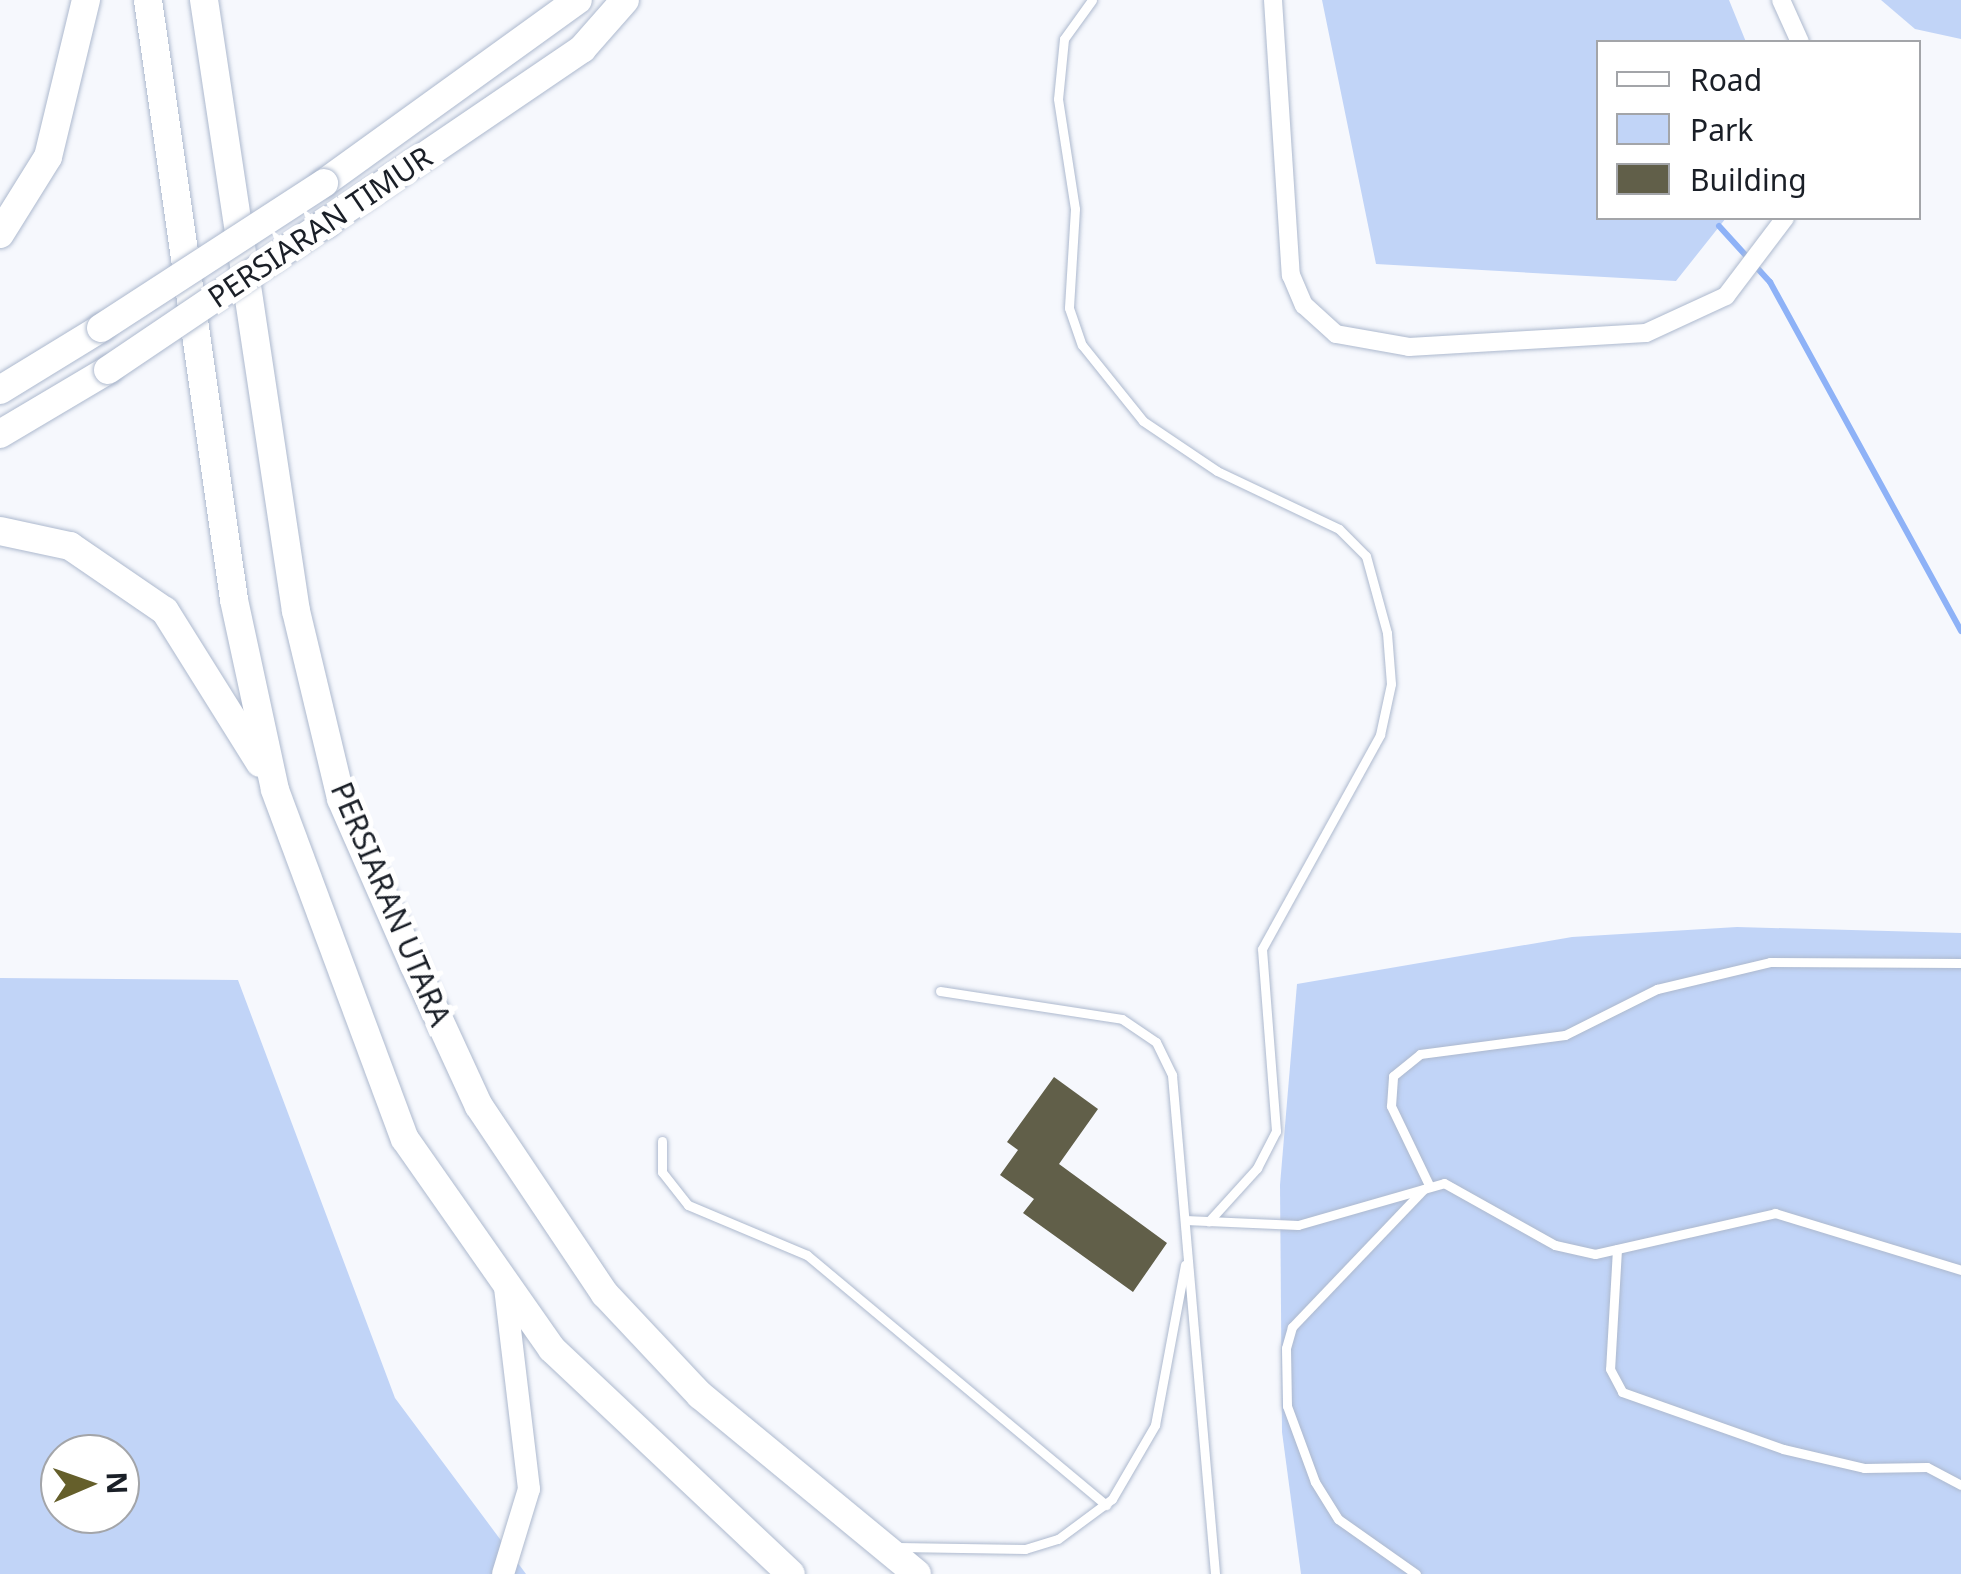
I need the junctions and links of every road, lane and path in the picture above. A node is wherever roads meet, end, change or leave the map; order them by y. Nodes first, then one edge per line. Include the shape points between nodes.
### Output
1 (86, 0) edge
2 (148, 0) edge
3 (204, 0) edge
4 (578, 0) edge
5 (626, 0) edge
6 (1092, 0) edge
7 (1272, 0) edge
8 (1782, 0) edge
9 (1799, 40) edge
10 (1783, 220) edge
11 (0, 234) edge
12 (0, 390) edge
13 (0, 434) edge
14 (0, 531) edge
15 (275, 790) junction
16 (1961, 964) edge
17 (940, 991) dead end
18 (662, 1141) dead end
19 (1429, 1184) junction
20 (1184, 1220) junction
21 (1209, 1220) junction
22 (1188, 1249) junction
23 (1617, 1249) junction
24 (1961, 1270) edge
25 (505, 1288) junction
26 (1961, 1485) edge
27 (1106, 1505) junction
28 (875, 1544) junction
29 (503, 1574) edge
30 (792, 1574) edge
31 (916, 1574) edge
32 (1215, 1574) edge
33 (1416, 1574) edge

1 - 11 main road via 48,157
2 - 15 main road via 234,600
3 - 28 main road, PERSIARAN UTARA via 296,612 341,799 479,1106 558,1230 700,1395
4 - 12 main road, PERSIARAN TIMUR, bridge via 324,182
5 - 13 main road, PERSIARAN TIMUR, bridge via 582,49 108,370
6 - 21 lane via 1064,39 1058,100 1076,209 1068,308 1082,345 1144,421 1217,471 1339,530 1366,556 1387,632 1392,684 1380,735 1262,948 1276,1132 1257,1168
7 - 10 street via 1291,275 1304,305 1336,334 1409,347 1646,333 1726,296
8 - 9 street
14 - 15 main road via 70,546 165,611
15 - 25 main road via 405,1138
16 - 19 lane via 1770,962 1657,989 1565,1035 1420,1054 1392,1076 1391,1106
17 - 20 lane via 1072,1006 1122,1019 1156,1042 1172,1075
18 - 27 lane via 674,1192 704,1215 807,1256
19 - 21 lane via 1364,1212 1298,1224
19 - 23 lane via 1465,1190 1555,1246
19 - 33 lane via 1292,1328 1286,1348 1288,1406 1315,1482 1338,1519
20 - 21 lane
20 - 22 lane
22 - 27 lane via 1155,1425
22 - 32 lane
23 - 24 lane via 1775,1213
23 - 26 lane via 1610,1369 1622,1392 1783,1450 1864,1468 1928,1467
25 - 29 street via 529,1488
25 - 30 main road via 552,1348
27 - 28 lane via 1025,1550 989,1555
28 - 31 main road, PERSIARAN UTARA

